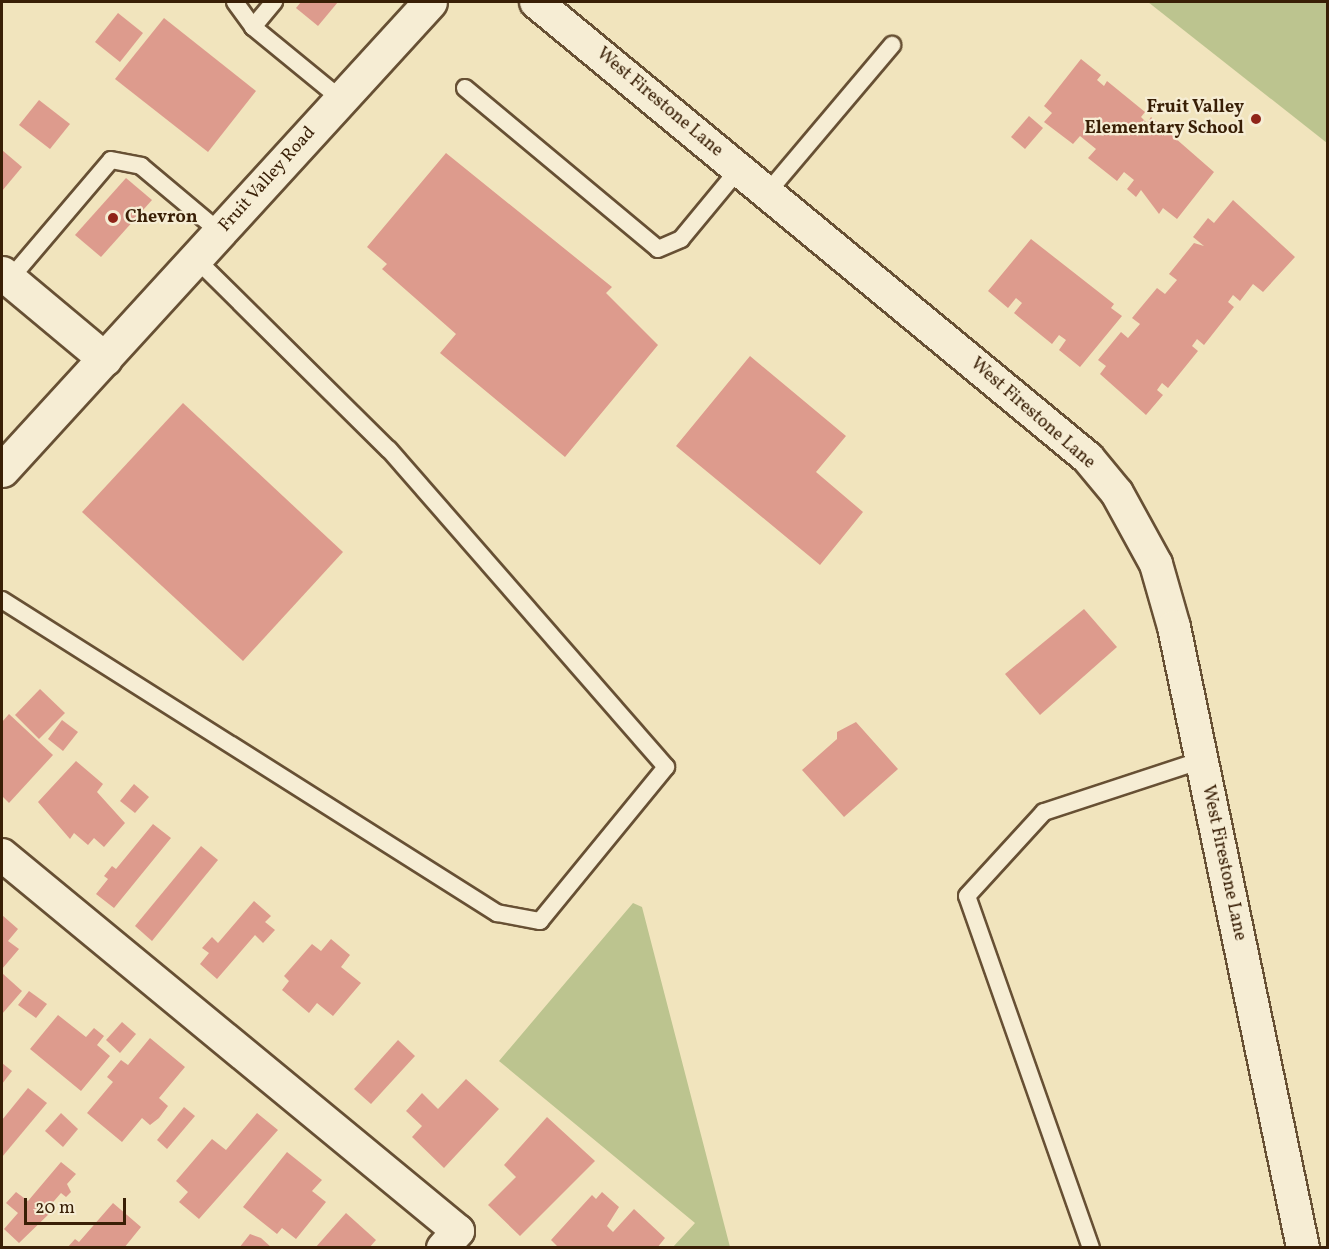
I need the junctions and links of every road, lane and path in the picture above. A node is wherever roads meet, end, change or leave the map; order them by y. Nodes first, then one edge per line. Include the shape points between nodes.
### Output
1 (235, 2) edge
2 (274, 2) edge
3 (430, 2) edge
4 (536, 2) edge
5 (253, 27) junction
6 (892, 45) dead end
7 (465, 88) dead end
8 (341, 99) junction
9 (739, 169) junction
10 (767, 193) junction
11 (220, 232) junction
12 (195, 260) junction
13 (5, 276) edge
14 (105, 359) junction
15 (2, 470) edge
16 (2, 600) edge
17 (1202, 760) junction
18 (2, 855) edge
19 (443, 1248) edge
20 (1091, 1248) edge
21 (1303, 1248) edge

1 - 5 lane
2 - 5 lane
3 - 8 main road, Fruit Valley Road
4 - 9 street, West Firestone Lane
5 - 8 lane
6 - 10 lane
7 - 9 lane via 658,249 681,238
8 - 11 main road, Fruit Valley Road
9 - 10 street, West Firestone Lane
10 - 17 street, West Firestone Lane via 1088,458 1117,494 1156,564
11 - 12 main road, Fruit Valley Road
11 - 13 lane via 141,165 111,160
12 - 14 main road, Fruit Valley Road
12 - 16 lane via 389,450 666,767 540,921 497,914
13 - 14 main road
14 - 15 main road, Fruit Valley Road
17 - 20 lane via 1044,812 967,896
17 - 21 street, West Firestone Lane
18 - 19 street via 458,1231

